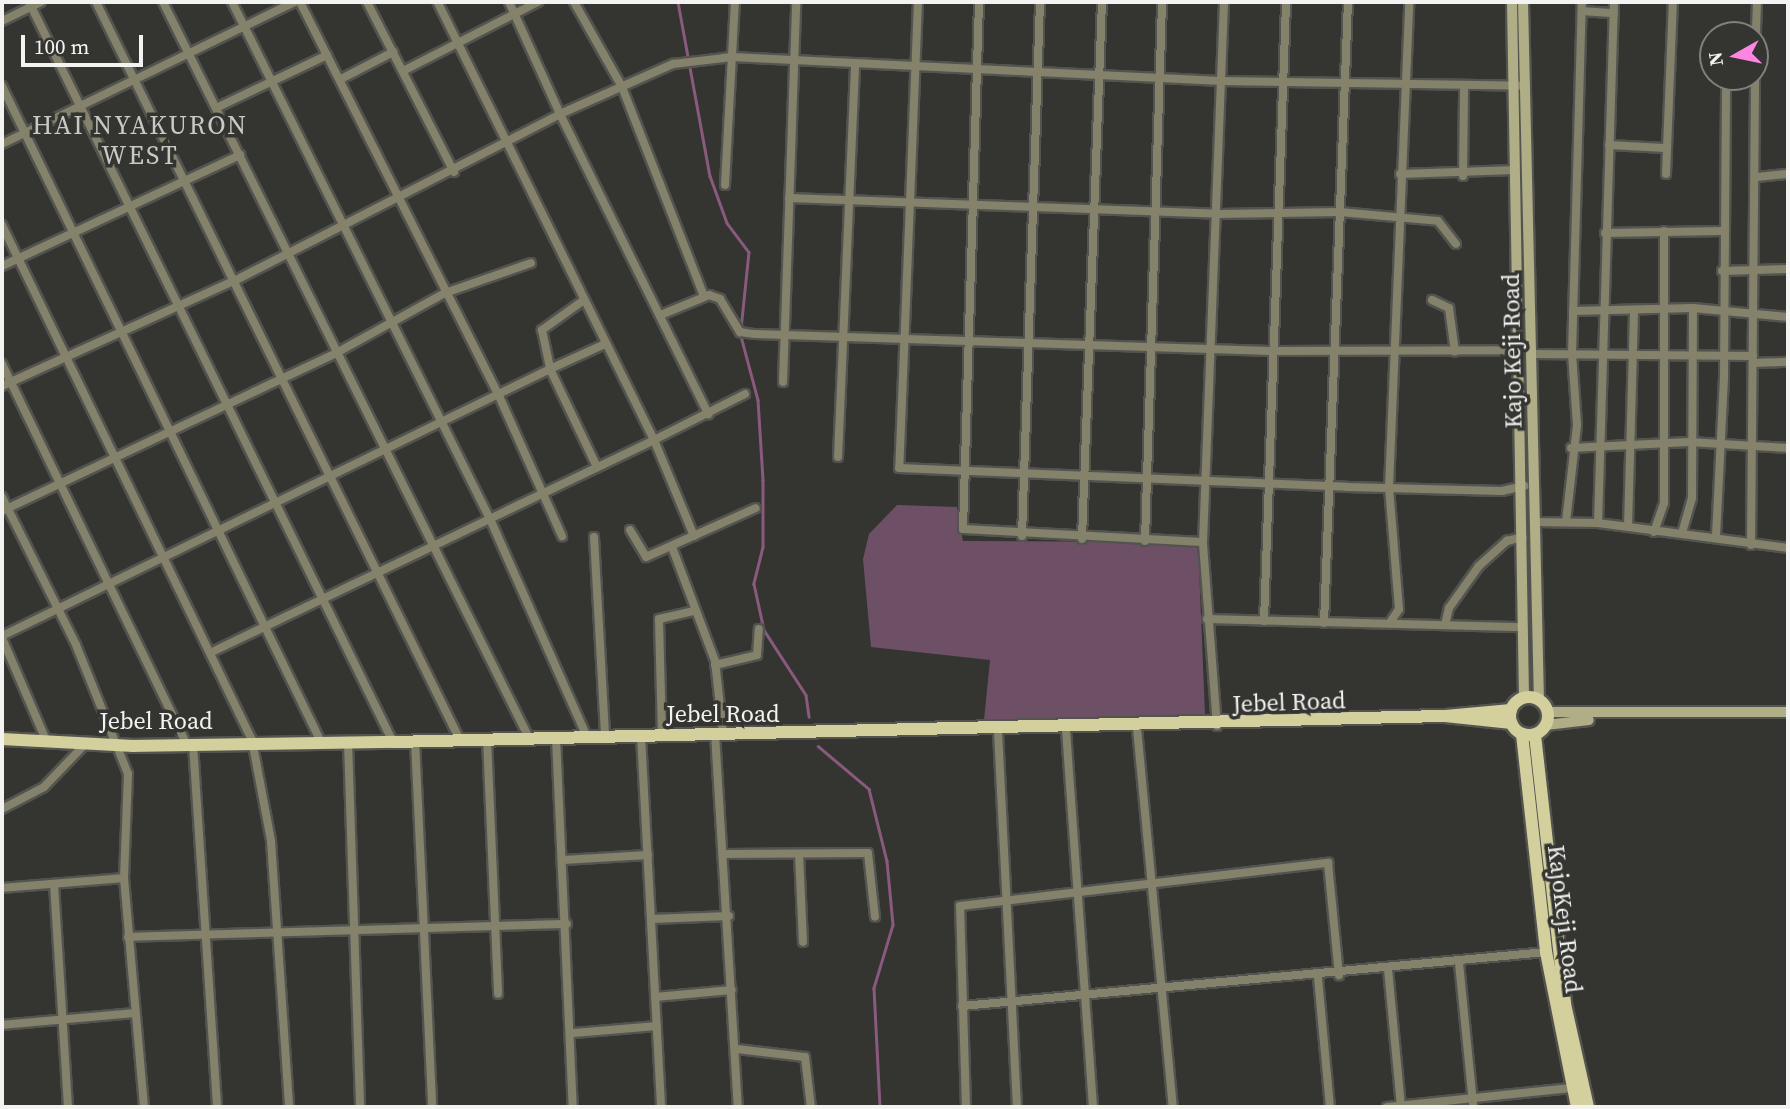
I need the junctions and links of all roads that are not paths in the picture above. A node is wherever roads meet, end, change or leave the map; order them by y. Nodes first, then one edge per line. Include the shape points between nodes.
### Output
1 (41, 2) edge
2 (96, 2) edge
3 (163, 2) edge
4 (232, 2) edge
5 (297, 2) edge
6 (367, 2) edge
7 (438, 2) edge
8 (509, 2) edge
9 (538, 2) edge
10 (574, 2) edge
11 (735, 2) edge
12 (796, 2) edge
13 (918, 2) edge
14 (979, 2) edge
15 (1040, 2) edge
16 (1102, 2) edge
17 (1162, 2) edge
18 (1224, 2) edge
19 (1286, 2) edge
20 (1348, 2) edge
21 (1409, 2) edge
22 (1512, 2) edge
23 (1523, 2) edge
24 (1614, 2) edge
25 (1673, 2) edge
26 (1757, 2) edge
27 (30, 4) edge
28 (1582, 7) edge
29 (515, 13) junction
30 (1614, 13) junction
31 (2, 21) edge
32 (1756, 21) edge
33 (243, 24) junction
34 (458, 43) junction
35 (187, 52) junction
36 (393, 52) junction
37 (327, 55) junction
38 (732, 57) junction
39 (793, 62) junction
40 (855, 65) junction
41 (915, 68) junction
42 (976, 68) junction
43 (403, 71) junction
44 (1038, 71) junction
45 (1099, 75) junction
46 (138, 78) junction
47 (1159, 78) junction
48 (341, 79) junction
49 (1221, 81) junction
50 (1284, 82) junction
51 (270, 83) junction
52 (1346, 84) junction
53 (1406, 85) junction
54 (2, 86) edge
55 (1527, 86) junction
56 (621, 87) junction
57 (1464, 89) junction
58 (1514, 90) junction
59 (1726, 91) edge
60 (1756, 91) edge
61 (84, 104) junction
62 (216, 108) junction
63 (560, 114) junction
64 (25, 133) junction
65 (505, 141) junction
66 (2, 144) edge
67 (1609, 145) junction
68 (1665, 148) junction
69 (240, 155) junction
70 (1515, 170) junction
71 (454, 172) junction
72 (1400, 174) junction
73 (1666, 174) dead end
74 (1788, 174) edge
75 (1462, 176) junction
76 (1757, 177) junction
77 (182, 178) junction
78 (725, 185) dead end
79 (398, 198) junction
80 (789, 198) junction
81 (130, 203) junction
82 (849, 203) junction
83 (910, 205) junction
84 (970, 206) junction
85 (1034, 208) junction
86 (1094, 211) junction
87 (1154, 212) junction
88 (1340, 212) junction
89 (1279, 213) junction
90 (1219, 214) junction
91 (1401, 218) junction
92 (2, 225) edge
93 (344, 226) junction
94 (74, 231) junction
95 (1664, 231) junction
96 (1722, 231) junction
97 (1605, 233) junction
98 (1456, 244) dead end
99 (290, 252) junction
100 (17, 258) junction
101 (531, 263) dead end
102 (2, 265) edge
103 (1788, 269) edge
104 (1754, 270) junction
105 (1722, 271) junction
106 (234, 281) junction
107 (445, 293) junction
108 (704, 296) junction
109 (584, 299) junction
110 (1432, 300) dead end
111 (176, 305) junction
112 (1663, 309) junction
113 (1693, 309) junction
114 (1634, 310) junction
115 (1573, 311) junction
116 (1604, 311) junction
117 (1724, 312) junction
118 (663, 314) junction
119 (1755, 315) junction
120 (1788, 317) edge
121 (392, 325) junction
122 (121, 334) junction
123 (786, 334) junction
124 (843, 336) junction
125 (906, 337) junction
126 (967, 342) junction
127 (1028, 342) junction
128 (605, 344) junction
129 (1089, 344) junction
130 (1210, 346) junction
131 (1149, 348) junction
132 (1334, 349) junction
133 (1520, 349) junction
134 (1395, 350) junction
135 (1271, 351) junction
136 (338, 352) junction
137 (1455, 352) junction
138 (1632, 353) junction
139 (1533, 354) junction
140 (1572, 354) junction
141 (1601, 355) junction
142 (1721, 355) junction
143 (1662, 356) junction
144 (1692, 356) junction
145 (67, 357) junction
146 (1753, 359) junction
147 (1788, 362) edge
148 (2, 364) edge
149 (550, 369) junction
150 (281, 380) junction
151 (783, 383) dead end
152 (6, 384) edge
153 (745, 394) dead end
154 (499, 396) junction
155 (227, 404) junction
156 (708, 414) junction
157 (441, 423) junction
158 (172, 432) junction
159 (654, 440) junction
160 (1689, 442) junction
161 (1631, 443) junction
162 (1661, 443) junction
163 (1719, 443) junction
164 (1603, 445) junction
165 (1751, 445) junction
166 (1571, 448) junction
167 (1788, 448) edge
168 (384, 449) junction
169 (114, 455) junction
170 (838, 457) dead end
171 (597, 467) junction
172 (964, 474) junction
173 (330, 476) junction
174 (1147, 476) junction
175 (1023, 477) junction
176 (1084, 479) junction
177 (1208, 479) junction
178 (1268, 480) junction
179 (61, 482) junction
180 (1329, 485) junction
181 (1524, 486) junction
182 (1389, 487) junction
183 (542, 493) junction
184 (2, 497) edge
185 (276, 505) junction
186 (755, 508) dead end
187 (5, 510) edge
188 (489, 519) junction
189 (1535, 522) junction
190 (1566, 522) junction
191 (1598, 523) junction
192 (1628, 527) junction
193 (630, 530) dead end
194 (221, 531) junction
195 (1654, 531) junction
196 (1682, 533) junction
197 (562, 536) dead end
198 (694, 536) junction
199 (1022, 536) junction
200 (1716, 536) junction
201 (594, 537) dead end
202 (1522, 537) junction
203 (1082, 539) junction
204 (1145, 541) junction
205 (1203, 542) junction
206 (1751, 545) junction
207 (672, 547) junction
208 (434, 548) junction
209 (1788, 548) edge
210 (167, 558) junction
211 (380, 576) junction
212 (111, 584) junction
213 (324, 603) junction
214 (57, 610) junction
215 (692, 611) junction
216 (1207, 618) junction
217 (1264, 621) junction
218 (1391, 621) junction
219 (1324, 623) junction
220 (269, 625) junction
221 (1445, 625) junction
222 (1523, 627) junction
223 (759, 629) dead end
224 (2, 637) edge
225 (214, 651) junction
226 (715, 664) junction
227 (1524, 698) junction
228 (1539, 700) junction
229 (1511, 710) junction
230 (1788, 712) edge
231 (1445, 716) junction
232 (1547, 719) junction
233 (1511, 723) junction
234 (1217, 726) junction
235 (1137, 728) junction
236 (1066, 730) junction
237 (998, 732) junction
238 (719, 734) junction
239 (1528, 734) junction
240 (662, 735) junction
241 (605, 736) junction
242 (641, 736) junction
243 (587, 737) junction
244 (529, 738) junction
245 (556, 738) junction
246 (2, 739) edge
247 (487, 739) junction
248 (46, 740) junction
249 (252, 740) junction
250 (460, 740) junction
251 (415, 741) junction
252 (86, 742) junction
253 (321, 742) junction
254 (348, 742) junction
255 (393, 742) junction
256 (189, 743) junction
257 (121, 744) junction
258 (2, 809) edge
259 (799, 854) junction
260 (648, 855) junction
261 (726, 855) junction
262 (563, 860) junction
263 (124, 878) junction
264 (54, 884) junction
265 (1152, 885) junction
266 (2, 888) edge
267 (1076, 891) junction
268 (1005, 900) junction
269 (729, 916) junction
270 (875, 917) dead end
271 (650, 919) junction
272 (567, 924) junction
273 (495, 927) junction
274 (422, 931) junction
275 (351, 932) junction
276 (204, 934) junction
277 (274, 934) junction
278 (128, 937) junction
279 (803, 942) dead end
280 (1546, 952) junction
281 (1459, 963) junction
282 (1388, 969) junction
283 (1339, 975) junction
284 (1318, 978) junction
285 (1162, 988) junction
286 (732, 990) junction
287 (498, 994) dead end
288 (655, 997) junction
289 (1085, 997) junction
290 (962, 1006) junction
291 (1009, 1006) junction
292 (134, 1013) junction
293 (62, 1021) junction
294 (2, 1025) edge
295 (657, 1026) junction
296 (574, 1033) junction
297 (737, 1049) junction
298 (1572, 1088) junction
299 (1473, 1105) edge
300 (68, 1107) edge
301 (144, 1107) edge
302 (217, 1107) edge
303 (289, 1107) edge
304 (360, 1107) edge
305 (432, 1107) edge
306 (573, 1107) edge
307 (660, 1107) edge
308 (738, 1107) edge
309 (811, 1107) edge
310 (966, 1107) edge
311 (1017, 1107) edge
312 (1093, 1107) edge
313 (1172, 1107) edge
314 (1330, 1107) edge
315 (1387, 1107) edge
316 (1401, 1107) edge
317 (1577, 1107) edge
318 (1588, 1107) edge

1 - 27 street
2 - 46 street
3 - 35 street
4 - 33 street
5 - 33 street
5 - 37 street
6 - 36 street
7 - 34 street
8 - 29 street
9 - 29 street
10 - 56 street
11 - 38 street
12 - 39 street
13 - 41 street
14 - 42 street
15 - 44 street
16 - 45 street
17 - 47 street
18 - 49 street
19 - 50 street
20 - 52 street
21 - 53 street
22 - 58 main road, Kajo Keji Road
23 - 55 main road, Kajo Keji Road
24 - 30 street
25 - 68 street
26 - 32 street
27 - 31 street
27 - 61 street
28 - 30 street
28 - 115 street
29 - 34 street
29 - 63 street
30 - 67 street
33 - 35 street
33 - 51 street
34 - 43 street
34 - 65 street
35 - 46 street
35 - 62 street
36 - 43 street
36 - 48 street
37 - 48 street
37 - 51 street
38 - 39 street
38 - 56 street via 673,64
38 - 78 street
39 - 40 street
39 - 80 street
40 - 41 street
40 - 82 street
41 - 42 street
41 - 83 street
42 - 44 street
42 - 84 street
43 - 71 street
44 - 45 street
44 - 85 street
45 - 47 street
45 - 86 street
46 - 61 street
46 - 77 street
47 - 49 street
47 - 87 street
48 - 79 street
49 - 50 street
49 - 90 street
50 - 52 street
50 - 89 street
51 - 62 street
51 - 93 street
52 - 53 street
52 - 88 street
53 - 57 street
53 - 72 street
54 - 64 street
55 - 58 street
55 - 139 main road, Kajo Keji Road
56 - 63 street
56 - 108 street
57 - 58 street
57 - 75 street
58 - 70 main road, Kajo Keji Road
59 - 96 street
60 - 76 street
61 - 64 street
61 - 81 street
62 - 69 street
63 - 65 street
63 - 118 street via 640,285
64 - 66 street
64 - 94 street
65 - 71 street
65 - 109 street
67 - 68 street
67 - 97 street
68 - 73 street
69 - 77 street
69 - 99 street
70 - 75 street
70 - 133 main road, Kajo Keji Road
71 - 79 street
72 - 75 street
72 - 91 street
74 - 76 street
76 - 104 street
77 - 81 street
77 - 106 street
79 - 93 street
79 - 107 street
80 - 82 street
80 - 123 street
81 - 94 street
81 - 111 street
82 - 83 street
82 - 124 street
83 - 84 street
83 - 125 street
84 - 85 street
84 - 126 street
85 - 86 street
85 - 127 street
86 - 87 street
86 - 129 street
87 - 90 street
87 - 131 street
88 - 89 street
88 - 91 street
88 - 132 street
89 - 90 street
89 - 135 street
90 - 130 street
91 - 98 street via 1438,221
91 - 134 street
92 - 100 street
93 - 99 street
93 - 121 street
94 - 100 street
94 - 122 street
95 - 96 street
95 - 97 street
95 - 112 street
96 - 105 street
97 - 116 street
99 - 106 street
99 - 136 street
100 - 102 street
100 - 145 street
101 - 107 street
103 - 104 street
104 - 105 street
104 - 119 street
105 - 117 street
106 - 111 street
106 - 150 street
107 - 121 street
107 - 154 street
108 - 118 street
108 - 123 street via 718,296 740,332
109 - 128 street
109 - 149 street via 542,330
110 - 137 street via 1449,308
111 - 122 street
111 - 155 street
112 - 113 street
112 - 114 street
112 - 143 street
113 - 117 street
113 - 144 street
114 - 116 street
114 - 138 street
115 - 116 street
115 - 140 street
116 - 141 street
117 - 119 street
117 - 142 street
118 - 156 street
119 - 120 street
119 - 146 street
121 - 136 street
121 - 157 street
122 - 145 street
122 - 158 street
123 - 124 street
123 - 151 street
124 - 125 street
124 - 170 street
125 - 126 street
125 - 172 street via 898,466
126 - 127 street
126 - 172 street
127 - 129 street
127 - 175 street
128 - 149 street
128 - 159 street
129 - 131 street
129 - 176 street
130 - 131 street
130 - 135 street
130 - 177 street
131 - 174 street
132 - 134 street
132 - 135 street
132 - 180 street
133 - 137 street
133 - 181 main road, Kajo Keji Road
134 - 137 street
134 - 182 street
135 - 178 street
136 - 150 street
136 - 168 street
138 - 141 street
138 - 143 street
138 - 161 street
139 - 140 street
139 - 189 main road, Kajo Keji Road
140 - 141 street
140 - 166 street via 1577,425
141 - 164 street
142 - 144 street
142 - 146 street
142 - 163 street
143 - 144 street
143 - 162 street
144 - 160 street
145 - 152 street
145 - 169 street
146 - 147 street
146 - 165 street
148 - 152 street
149 - 154 street
149 - 171 street
150 - 155 street
150 - 173 street
152 - 179 street
153 - 156 street
154 - 157 street
154 - 183 street
155 - 158 street
155 - 185 street
156 - 159 street
157 - 168 street
157 - 188 street
158 - 169 street
158 - 194 street
159 - 171 street
159 - 198 street
160 - 162 street
160 - 163 street
160 - 196 street via 1692,498
161 - 162 street
161 - 164 street
161 - 192 street
162 - 195 street via 1664,503
163 - 165 street
163 - 200 street
164 - 166 street
164 - 191 street
165 - 167 street
165 - 206 street
166 - 190 street
168 - 173 street
168 - 208 street
169 - 179 street
169 - 210 street
171 - 183 street
172 - 175 street
172 - 199 street via 964,532
173 - 185 street
173 - 211 street
174 - 176 street
174 - 177 street
174 - 204 street
175 - 176 street
175 - 199 street
176 - 203 street
177 - 178 street
177 - 205 street
178 - 180 street
178 - 217 street
179 - 187 street
179 - 212 street
180 - 182 street
180 - 219 street
181 - 182 street via 1502,491
181 - 202 main road, Kajo Keji Road
182 - 218 street via 1399,603
183 - 188 street
183 - 197 street
184 - 187 street
185 - 194 street
185 - 213 street
186 - 198 street
187 - 214 street
188 - 208 street
188 - 243 street
189 - 190 street
189 - 228 main road, Kajo Keji Road
190 - 191 street
191 - 192 street
192 - 195 street
193 - 207 street via 646,557
194 - 210 street
194 - 220 street
195 - 196 street
196 - 200 street
198 - 207 street
199 - 203 street
200 - 206 street
201 - 241 street
202 - 221 street via 1507,541 1479,566
202 - 222 main road, Kajo Keji Road
203 - 204 street
204 - 205 street
205 - 216 street
206 - 209 street
207 - 215 street
208 - 211 street
208 - 244 street
210 - 212 street
210 - 225 street
211 - 213 street
211 - 250 street
212 - 214 street
212 - 256 street
213 - 220 street
213 - 255 street
214 - 224 street
214 - 257 street
215 - 226 street
215 - 240 street via 660,619
216 - 217 street
216 - 234 street
217 - 219 street
218 - 219 street
218 - 221 street
220 - 225 street
220 - 253 street
221 - 222 street
222 - 227 main road, Kajo Keji Road
223 - 226 street via 757,656
224 - 248 street
225 - 249 street
226 - 238 street
227 - 228 main road
227 - 229 main road
228 - 232 main road
229 - 231 main road, Jebel Road
229 - 233 main road
230 - 232 main road
231 - 233 main road, Jebel Road
231 - 234 main road, Jebel Road
232 - 239 main road
233 - 239 main road
234 - 235 main road, Jebel Road
235 - 236 main road, Jebel Road
235 - 265 street
236 - 237 main road, Jebel Road
236 - 267 street
237 - 238 main road, Jebel Road
237 - 268 street
238 - 240 main road, Jebel Road
238 - 261 street
239 - 280 main road, KajoKeji Road
239 - 318 main road, KajoKeji Road via 1565,1004
240 - 242 main road, Jebel Road
241 - 242 main road, Jebel Road
241 - 243 main road, Jebel Road
242 - 260 street
243 - 245 main road, Jebel Road
244 - 245 main road, Jebel Road
244 - 247 main road, Jebel Road
245 - 262 street
246 - 248 main road, Jebel Road
247 - 250 main road, Jebel Road
247 - 273 street
248 - 252 main road, Jebel Road
249 - 253 main road, Jebel Road
249 - 256 main road, Jebel Road
249 - 277 street via 271,841
250 - 251 main road, Jebel Road
251 - 255 main road, Jebel Road
251 - 274 street
252 - 257 main road, Jebel Road
252 - 258 street via 44,788
253 - 254 main road, Jebel Road
254 - 255 main road, Jebel Road
254 - 275 street
256 - 257 main road, Jebel Road
256 - 276 street
257 - 263 street via 129,790
259 - 261 street
259 - 270 street via 869,853
259 - 279 street
260 - 262 street
260 - 271 street
261 - 269 street
262 - 272 street
263 - 264 street
263 - 278 street
264 - 266 street
264 - 293 street
265 - 267 street
265 - 283 street via 1328,863
265 - 285 street
267 - 268 street
267 - 289 street
268 - 290 street via 960,906
268 - 291 street
269 - 271 street
269 - 286 street
271 - 288 street
272 - 273 street
272 - 296 street
273 - 274 street
273 - 287 street
274 - 275 street
274 - 305 street
275 - 277 street
275 - 304 street
276 - 277 street
276 - 278 street
276 - 302 street
277 - 303 street
278 - 292 street
280 - 281 street
280 - 298 main road, KajoKeji Road
281 - 282 street
281 - 299 street
282 - 283 street
282 - 316 street
283 - 284 street
284 - 285 street
284 - 314 street
285 - 289 street
285 - 313 street
286 - 288 street
286 - 297 street
288 - 295 street
289 - 291 street
289 - 312 street
290 - 291 street
290 - 310 street
291 - 311 street
292 - 293 street
292 - 301 street
293 - 294 street
293 - 300 street
295 - 296 street
295 - 307 street
296 - 306 street
297 - 308 street
297 - 309 street via 805,1058
298 - 299 street
298 - 317 main road, KajoKeji Road
299 - 316 street
315 - 316 street

